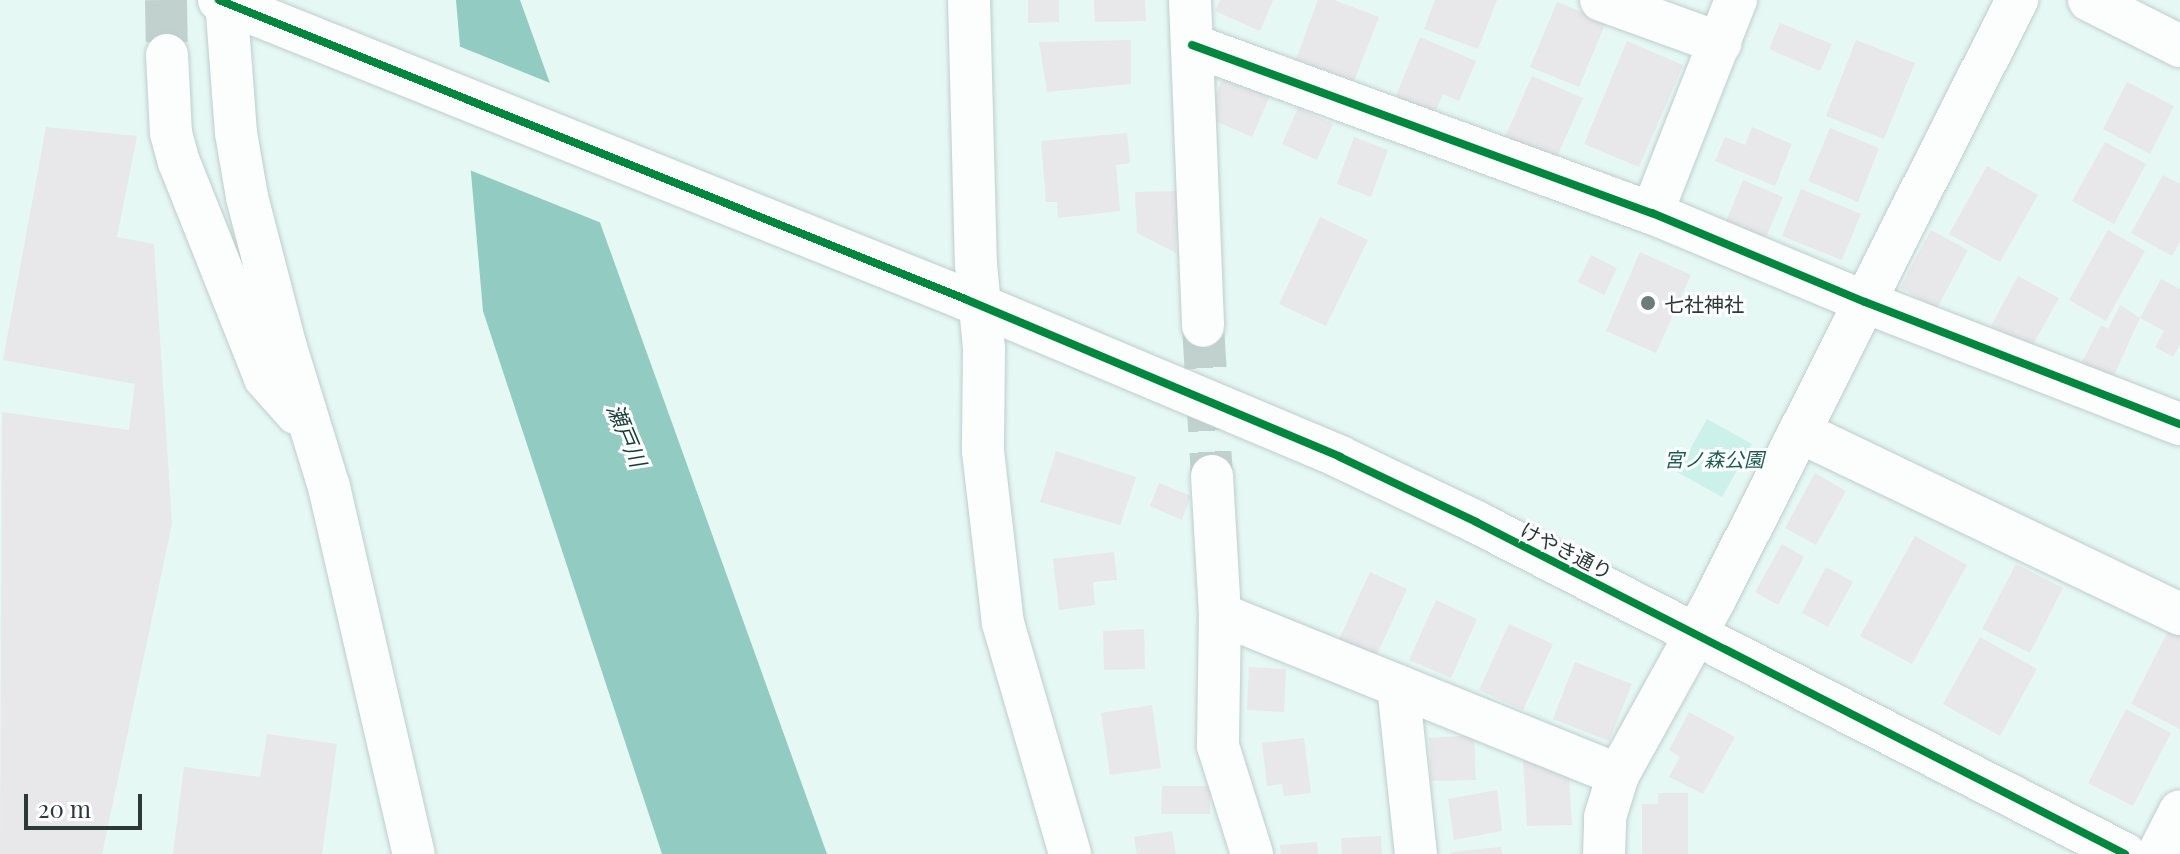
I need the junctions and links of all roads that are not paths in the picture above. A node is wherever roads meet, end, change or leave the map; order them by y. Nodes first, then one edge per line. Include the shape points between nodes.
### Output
1 (969, 0) edge
2 (1190, 0) edge
3 (1601, 0) edge
4 (1736, 0) edge
5 (2017, 0) edge
6 (2089, 0) edge
7 (229, 3) edge
8 (1720, 43) junction
9 (1192, 45) junction
10 (2180, 46) edge
11 (167, 55) tunnel mouth
12 (1652, 213) junction
13 (1865, 302) junction
14 (973, 303) junction
15 (1203, 326) tunnel mouth
16 (2180, 424) edge
17 (311, 428) junction
18 (1800, 432) junction
19 (1212, 476) tunnel mouth
20 (1220, 614) junction
21 (2180, 614) edge
22 (1696, 634) junction
23 (1398, 686) junction
24 (1618, 775) junction
25 (2180, 811) edge
26 (414, 854) edge
27 (1070, 854) edge
28 (1252, 854) edge
29 (1416, 854) edge
30 (1604, 854) edge
31 (2125, 854) edge
32 (2158, 854) edge

1 - 14 street
2 - 9 street
3 - 8 street
4 - 8 street
5 - 13 street
6 - 10 street
7 - 14 street, けやき通り
7 - 17 street via 236,133 247,197
8 - 12 street
9 - 12 street
9 - 15 street
11 - 17 street via 171,133 179,162 265,378
12 - 13 street
13 - 16 street
13 - 18 street
14 - 22 street, けやき通り via 1340,457
14 - 27 street via 984,349 983,451 1003,623
17 - 26 street
18 - 21 street
18 - 22 street
19 - 20 street
20 - 23 street
20 - 28 street via 1218,746
22 - 24 street
22 - 31 street, けやき通り
23 - 24 street
23 - 29 street
24 - 30 street via 1605,817
25 - 32 street

